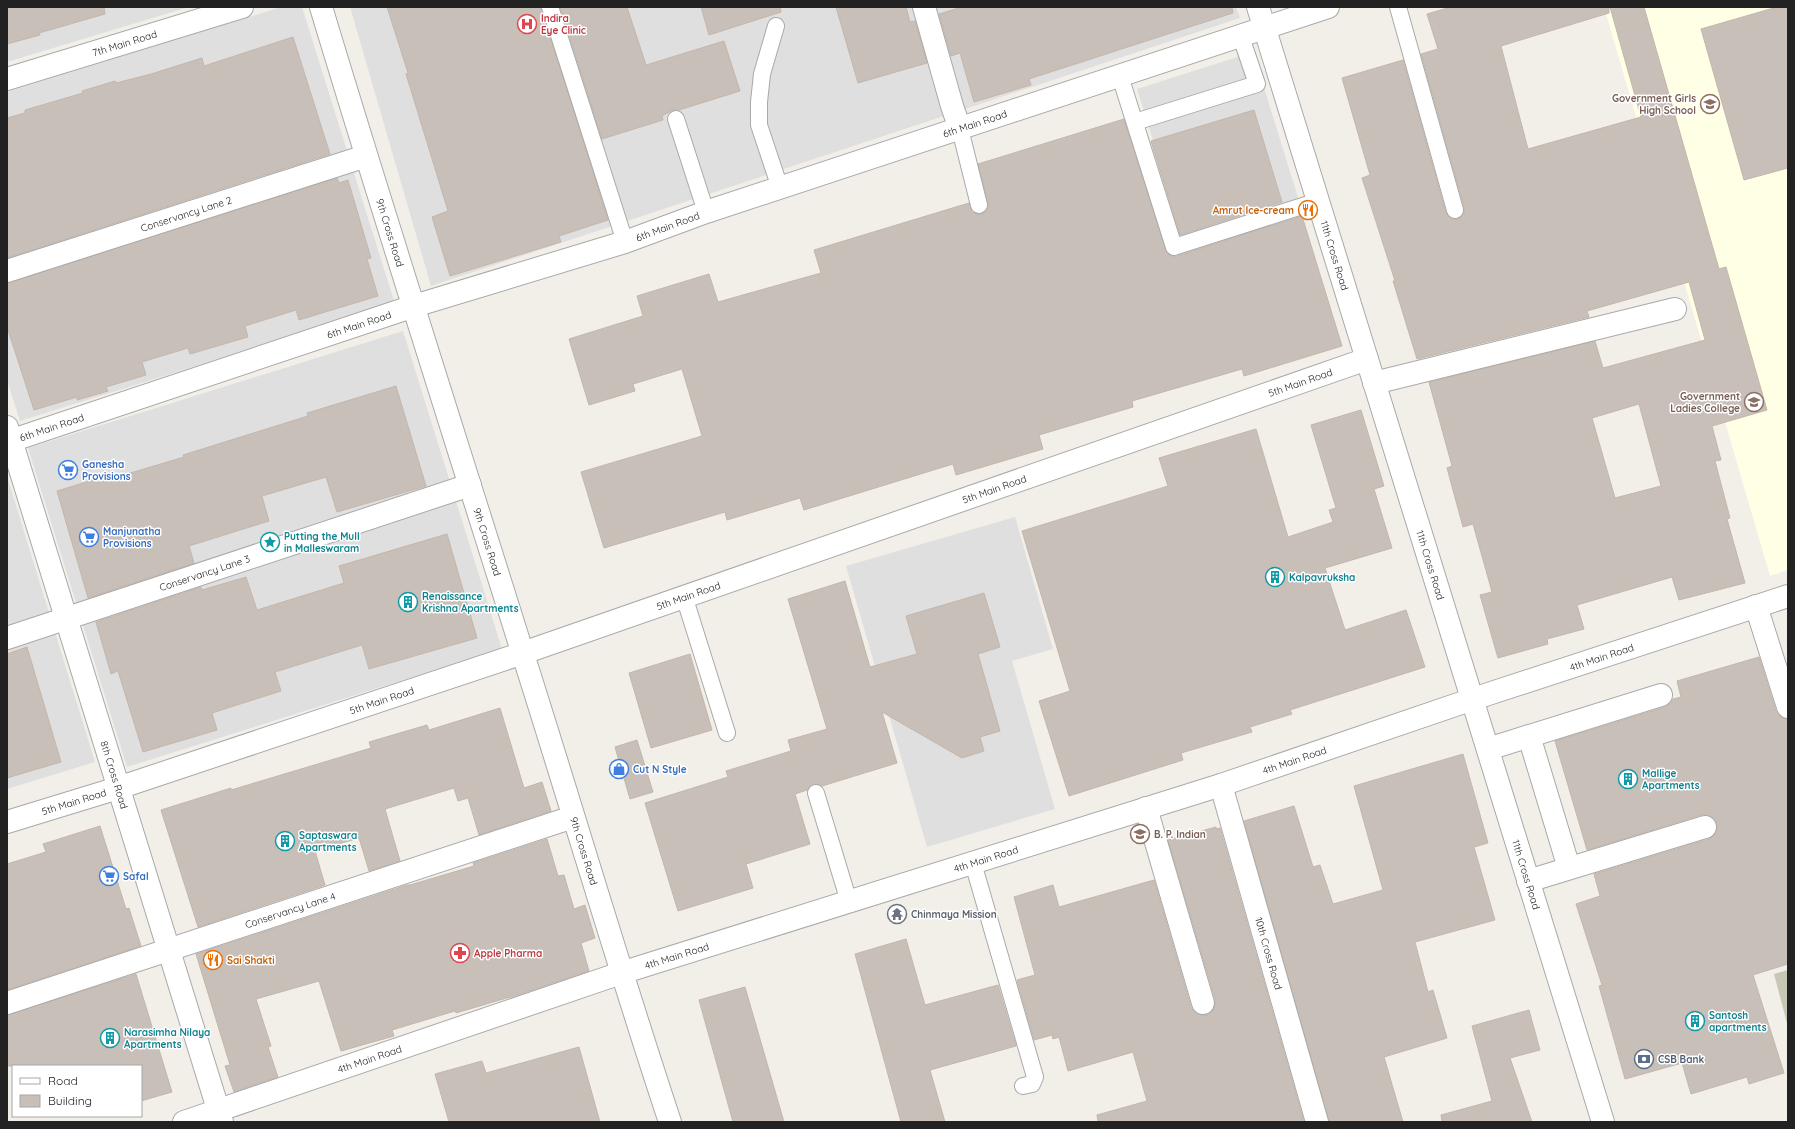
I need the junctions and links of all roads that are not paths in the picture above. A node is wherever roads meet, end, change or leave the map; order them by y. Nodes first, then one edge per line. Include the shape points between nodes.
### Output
1 (242, 7) edge
2 (321, 7) edge
3 (550, 7) edge
4 (924, 7) edge
5 (1258, 7) edge
6 (1328, 7) edge
7 (1398, 7) edge
8 (776, 26) dead end
9 (1264, 28) junction
10 (1241, 37) junction
11 (1120, 76) junction
12 (7, 79) edge
13 (676, 119) dead end
14 (1135, 122) junction
15 (960, 129) junction
16 (366, 156) junction
17 (780, 188) junction
18 (1318, 201) junction
19 (979, 205) dead end
20 (1456, 210) dead end
21 (706, 212) junction
22 (625, 242) junction
23 (7, 271) edge
24 (414, 306) junction
25 (1675, 309) dead end
26 (1367, 359) junction
27 (1374, 383) junction
28 (8, 436) edge
29 (470, 485) junction
30 (684, 596) junction
31 (1788, 596) edge
32 (1756, 606) junction
33 (66, 619) junction
34 (7, 638) edge
35 (523, 652) junction
36 (1661, 695) dead end
37 (1473, 699) junction
38 (1788, 707) edge
39 (727, 733) dead end
40 (1529, 736) junction
41 (1488, 749) junction
42 (1221, 785) junction
43 (118, 788) junction
44 (816, 793) dead end
45 (1146, 808) junction
46 (573, 817) junction
47 (7, 822) edge
48 (1705, 827) dead end
49 (973, 863) junction
50 (1569, 868) junction
51 (1528, 881) junction
52 (849, 902) junction
53 (168, 949) junction
54 (621, 973) junction
55 (7, 1004) edge
56 (1203, 1004) dead end
57 (1023, 1086) dead end
58 (220, 1116) edge
59 (184, 1122) edge
60 (670, 1122) edge
61 (1317, 1122) edge
62 (1603, 1122) edge

1 - 12 street, 7th Main Road
2 - 16 street, 9th Cross Road
3 - 22 lane
4 - 15 street
5 - 9 street, 11th Cross Road
6 - 9 street, 6th Main Road
7 - 20 lane
8 - 17 lane via 762,74 759,125
9 - 10 street, 6th Main Road
9 - 18 street, 11th Cross Road
10 - 11 street, 6th Main Road
10 - 14 lane via 1257,84
11 - 14 lane
11 - 15 street, 6th Main Road
13 - 21 lane
14 - 18 lane via 1174,247
15 - 17 street, 6th Main Road
15 - 19 lane
16 - 23 street, Conservancy Lane 2
16 - 24 street, 9th Cross Road
17 - 21 street, 6th Main Road
18 - 26 street, 11th Cross Road
21 - 22 street, 6th Main Road
22 - 24 street, 6th Main Road
24 - 28 street, 6th Main Road
24 - 29 street, 9th Cross Road
25 - 27 street
26 - 27 street, 11th Cross Road
26 - 30 street, 5th Main Road
27 - 37 street, 11th Cross Road
28 - 33 street, 8th Cross Road
29 - 33 street, Conservancy Lane 3
29 - 35 street, 9th Cross Road
30 - 35 street, 5th Main Road
30 - 39 lane
31 - 32 street, 4th Main Road
32 - 37 street, 4th Main Road
32 - 38 street
33 - 34 street, Conservancy Lane 3
33 - 43 street, 8th Cross Road
35 - 43 street, 5th Main Road
35 - 46 street, 9th Cross Road
36 - 40 street
37 - 41 street, 11th Cross Road
37 - 42 street, 4th Main Road
40 - 41 street
40 - 50 street
41 - 51 street, 11th Cross Road
42 - 45 street, 4th Main Road
42 - 61 street, 10th Cross Road
43 - 47 street, 5th Main Road
43 - 53 street, 8th Cross Road
44 - 52 lane
45 - 49 street, 4th Main Road
45 - 56 street
46 - 53 street, Conservancy Lane 4
46 - 54 street, 9th Cross Road
48 - 50 street
49 - 52 street, 4th Main Road
49 - 57 lane via 1036,1077 1032,1084
50 - 51 street
51 - 62 street, 11th Cross Road
52 - 54 street, 4th Main Road
53 - 55 street, Conservancy Lane 4
53 - 58 street, 8th Cross Road
54 - 58 street, 4th Main Road
54 - 60 street, 9th Cross Road
58 - 59 street, 4th Main Road

